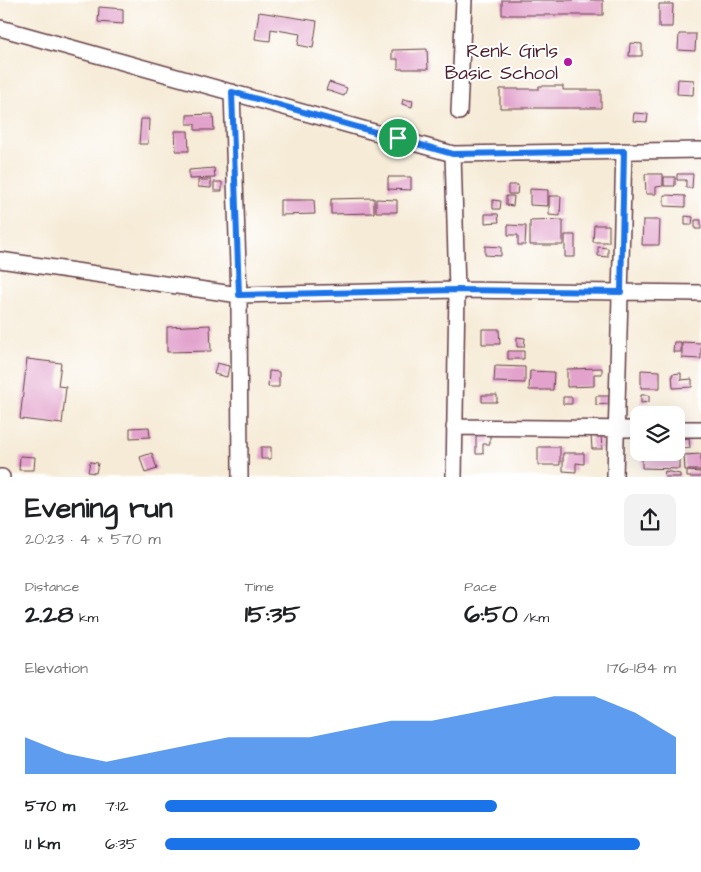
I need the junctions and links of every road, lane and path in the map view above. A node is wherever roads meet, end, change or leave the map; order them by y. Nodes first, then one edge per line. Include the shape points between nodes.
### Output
1 (464, 0) edge
2 (0, 28) edge
3 (232, 92) junction
4 (459, 112) dead end
5 (701, 150) edge
6 (624, 151) junction
7 (453, 154) junction
8 (0, 260) edge
9 (456, 290) junction
10 (621, 292) junction
11 (701, 294) edge
12 (239, 295) junction
13 (454, 427) junction
14 (616, 428) junction
15 (630, 428) edge
16 (685, 429) edge
17 (701, 429) edge
18 (240, 477) edge
19 (454, 477) edge
20 (615, 477) edge

1 - 4 street
2 - 3 street
3 - 7 street
3 - 12 street
5 - 6 street
6 - 7 street
6 - 10 street
7 - 9 street
8 - 12 street
9 - 10 street
9 - 12 street
9 - 13 street
10 - 11 street
10 - 14 street
12 - 18 street
13 - 14 street
13 - 19 street
14 - 15 street
14 - 20 street
16 - 17 street

